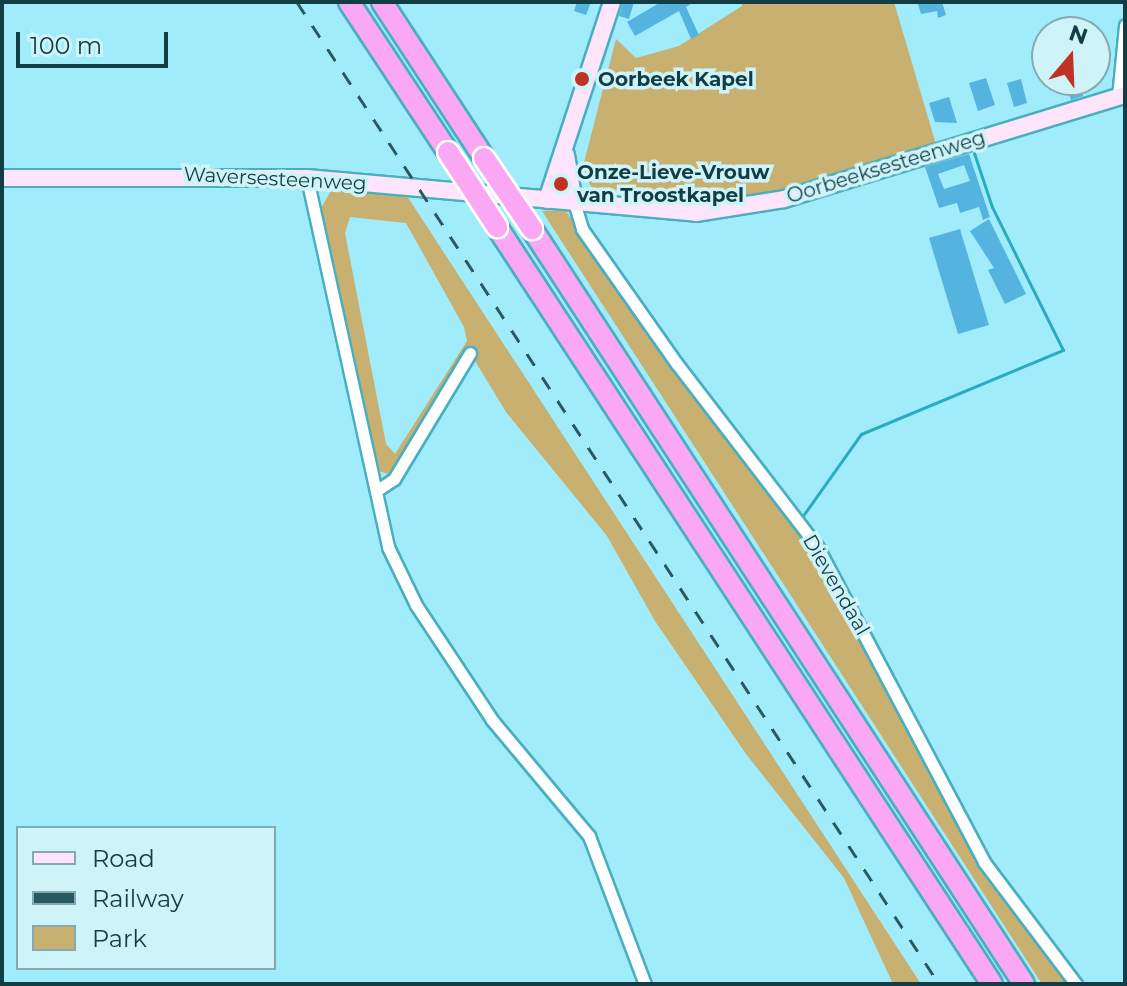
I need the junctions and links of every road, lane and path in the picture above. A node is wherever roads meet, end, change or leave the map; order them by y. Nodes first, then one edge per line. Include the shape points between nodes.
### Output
1 (349, 2) edge
2 (382, 2) edge
3 (612, 2) edge
4 (1125, 25) edge
5 (1122, 96) edge
6 (566, 155) junction
7 (2, 178) edge
8 (307, 178) junction
9 (547, 200) junction
10 (574, 202) junction
11 (470, 353) dead end
12 (376, 491) junction
13 (645, 984) edge
14 (992, 984) edge
15 (1024, 984) edge
16 (1076, 984) edge

1 - 14 highway, bridge
2 - 15 highway, bridge
3 - 6 street
4 - 5 street
5 - 10 street, Oorbeeksesteenweg via 755,206 696,213
6 - 9 street
6 - 10 street
7 - 8 street, Waversesteenweg
8 - 9 street, Waversesteenweg
8 - 12 street
9 - 10 street, Oorbeeksesteenweg
10 - 16 street, Dievendaal via 582,229 677,364 818,548 984,862
11 - 12 street via 394,479
12 - 13 street via 388,547 416,605 498,727 569,807 595,847

